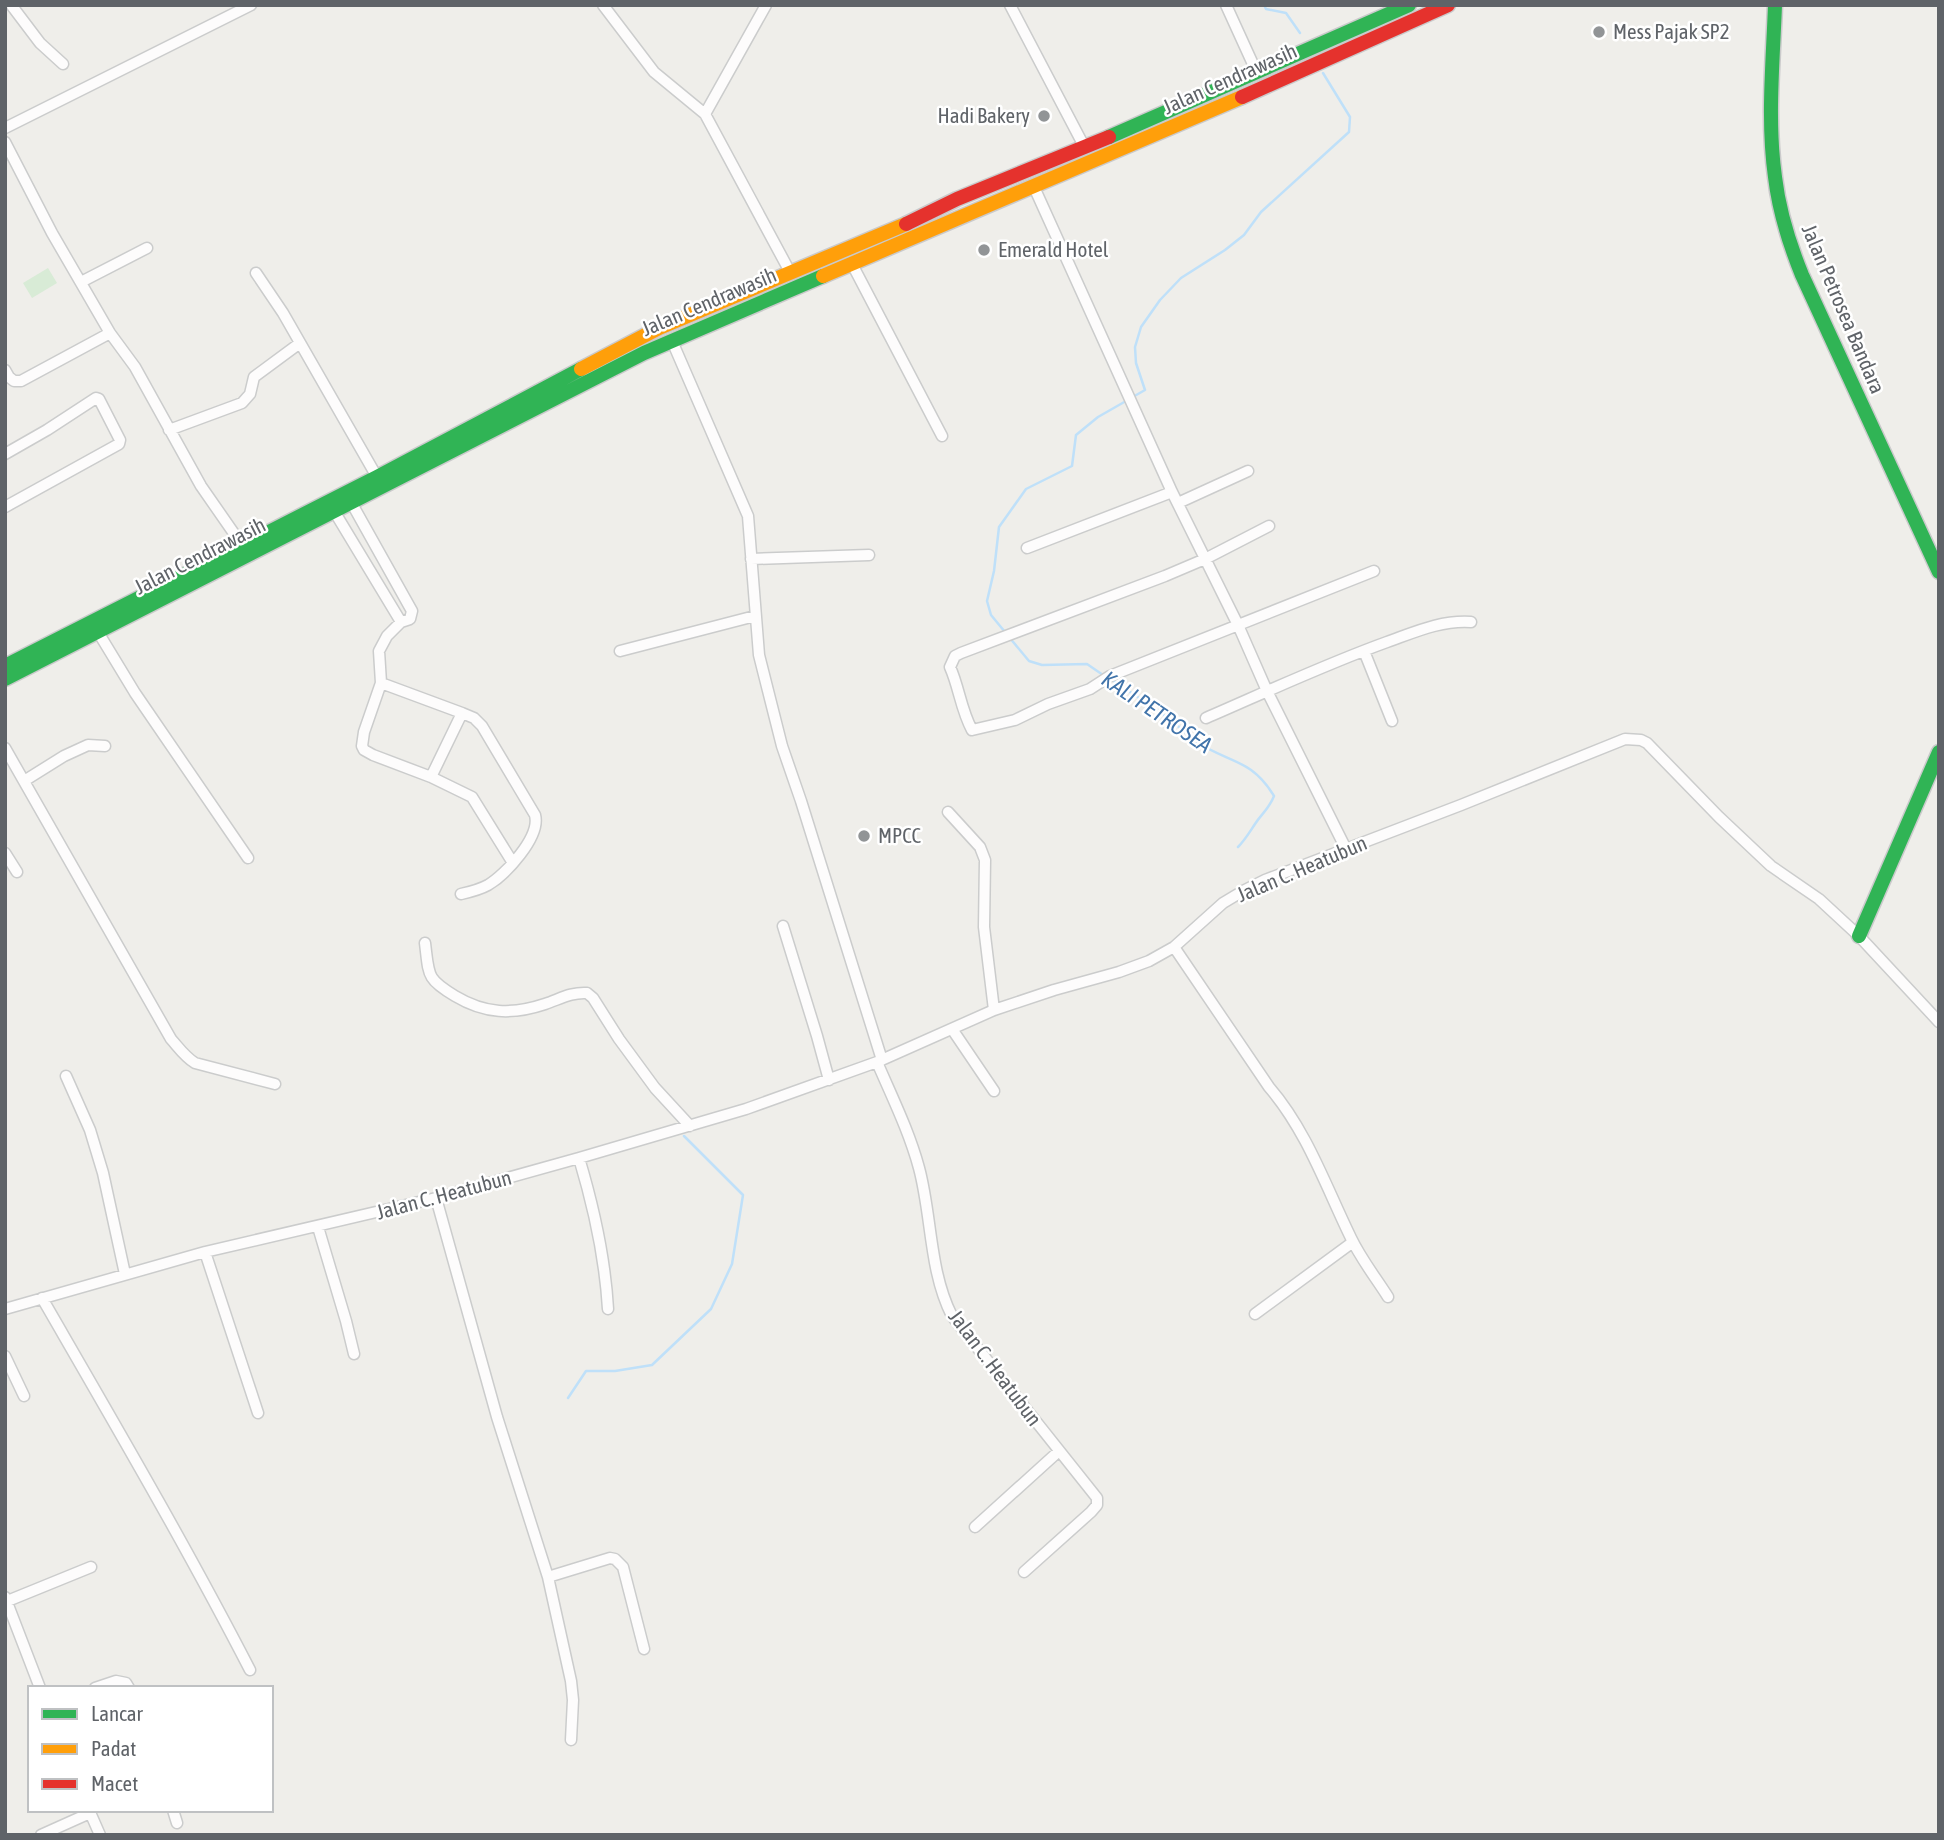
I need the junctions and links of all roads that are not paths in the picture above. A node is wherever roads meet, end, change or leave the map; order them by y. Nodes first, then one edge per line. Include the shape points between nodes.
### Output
1 (251, 5) edge
2 (603, 5) edge
3 (766, 5) edge
4 (1010, 5) edge
5 (1226, 5) edge
6 (1409, 5) edge
7 (1448, 5) edge
8 (1775, 5) edge
9 (13, 6) edge
10 (5, 10) edge
11 (63, 64) dead end
12 (1257, 73) junction
13 (705, 114) junction
14 (5, 128) edge
15 (5, 142) edge
16 (1085, 148) junction
17 (1034, 187) junction
18 (147, 248) dead end
19 (852, 264) junction
20 (790, 272) junction
21 (256, 273) dead end
22 (81, 282) junction
23 (110, 333) junction
24 (672, 341) junction
25 (300, 343) junction
26 (5, 370) edge
27 (169, 430) junction
28 (942, 436) dead end
29 (5, 454) edge
30 (1248, 471) dead end
31 (377, 477) junction
32 (1172, 492) junction
33 (351, 502) junction
34 (1178, 503) junction
35 (5, 506) edge
36 (334, 511) junction
37 (1269, 526) dead end
38 (242, 545) junction
39 (1027, 548) dead end
40 (869, 555) dead end
41 (751, 559) junction
42 (1205, 559) junction
43 (1374, 571) dead end
44 (1939, 572) edge
45 (755, 616) junction
46 (401, 622) junction
47 (1471, 622) dead end
48 (1238, 625) junction
49 (98, 632) junction
50 (620, 651) dead end
51 (1364, 651) junction
52 (5, 666) edge
53 (5, 679) edge
54 (382, 683) junction
55 (1267, 691) junction
56 (462, 713) junction
57 (1206, 718) dead end
58 (1392, 721) dead end
59 (105, 746) dead end
60 (5, 748) edge
61 (1939, 752) edge
62 (431, 777) junction
63 (24, 781) junction
64 (948, 813) dead end
65 (1346, 849) junction
66 (5, 853) edge
67 (248, 858) dead end
68 (513, 863) junction
69 (17, 872) dead end
70 (461, 894) dead end
71 (783, 926) dead end
72 (1859, 936) junction
73 (425, 943) dead end
74 (1174, 947) junction
75 (994, 1010) junction
76 (1939, 1022) edge
77 (952, 1029) junction
78 (880, 1061) junction
79 (66, 1076) dead end
80 (829, 1080) junction
81 (275, 1084) dead end
82 (993, 1091) dead end
83 (690, 1126) junction
84 (579, 1158) junction
85 (436, 1198) junction
86 (318, 1227) junction
87 (1353, 1242) junction
88 (205, 1252) junction
89 (125, 1274) junction
90 (1388, 1297) dead end
91 (42, 1298) junction
92 (5, 1309) edge
93 (608, 1309) dead end
94 (1255, 1314) dead end
95 (354, 1354) dead end
96 (5, 1356) edge
97 (24, 1396) dead end
98 (258, 1413) dead end
99 (1059, 1451) junction
100 (975, 1527) dead end
101 (91, 1567) dead end
102 (1024, 1572) dead end
103 (548, 1577) junction
104 (6, 1600) edge
105 (644, 1649) dead end
106 (250, 1670) dead end
107 (39, 1686) edge
108 (101, 1686) edge
109 (128, 1686) edge
110 (571, 1740) dead end
111 (90, 1812) edge
112 (174, 1812) edge
113 (177, 1823) dead end
114 (41, 1835) edge
115 (100, 1835) edge

1 - 14 street
2 - 13 street via 654,72
3 - 13 street
4 - 16 street
5 - 12 street
6 - 12 main road, Jalan Cendrawasih
7 - 17 main road, Jalan Cendrawasih
8 - 44 main road, Jalan Petrosea Bandara via 1772,130 1781,212 1802,275
9 - 10 street
9 - 11 street via 40,43
12 - 16 main road, Jalan Cendrawasih
13 - 20 street
15 - 22 street
16 - 20 main road, Jalan Cendrawasih
17 - 19 main road, Jalan Cendrawasih
17 - 32 street
18 - 22 street
19 - 24 main road, Jalan Cendrawasih
19 - 28 street
20 - 31 main road, Jalan Cendrawasih via 659,328
21 - 25 street
22 - 23 street
23 - 26 street via 21,381 14,381
23 - 27 street via 135,367
24 - 33 main road, Jalan Cendrawasih
24 - 41 street via 745,507
25 - 27 street via 258,373 242,402
25 - 31 street
27 - 38 street
29 - 35 street via 96,398 120,440
30 - 34 street
31 - 38 main road, Jalan Cendrawasih
32 - 34 street
32 - 39 street
33 - 36 main road, Jalan Cendrawasih
33 - 46 street via 412,611 410,619
34 - 42 street
36 - 46 street
36 - 49 main road, Jalan Cendrawasih
37 - 42 street
38 - 52 main road, Jalan Cendrawasih
40 - 41 street
41 - 45 street
42 - 48 street
42 - 48 street via 956,656 950,667 967,721 972,730 1009,723
43 - 48 street
45 - 50 street
45 - 78 street via 759,655 782,746
46 - 54 street via 379,651
47 - 51 street via 1444,622
48 - 55 street
49 - 53 main road, Jalan Cendrawasih
49 - 67 street
51 - 55 street
51 - 58 street
54 - 56 street
54 - 62 street via 364,732 363,749
55 - 57 street
55 - 65 street
56 - 62 street
56 - 68 street via 482,726 537,819 536,829
59 - 63 street via 88,746
60 - 63 street
61 - 72 main road
62 - 68 street via 472,797
63 - 81 street via 186,1058
64 - 75 street via 980,847 985,860 984,927
65 - 72 street, Jalan C. Heatubun via 1625,738 1641,740 1772,866 1819,899
65 - 74 street, Jalan C. Heatubun via 1243,891
66 - 69 street
68 - 70 street via 488,885
71 - 80 street
72 - 76 street, Jalan C. Heatubun
73 - 83 street via 430,976 437,985 483,1009 500,1012 543,1005 587,992 655,1088
74 - 75 street, Jalan C. Heatubun via 1119,972
74 - 87 street via 1302,1133
75 - 77 street, Jalan C. Heatubun
77 - 78 street, Jalan C. Heatubun
77 - 82 street
78 - 80 street, Jalan C. Heatubun
78 - 99 street, Jalan C. Heatubun via 919,1170 948,1309
79 - 89 street via 103,1173
80 - 83 street, Jalan C. Heatubun
83 - 84 street, Jalan C. Heatubun
84 - 85 street, Jalan C. Heatubun
84 - 93 street via 603,1255
85 - 86 street, Jalan C. Heatubun
85 - 103 street via 497,1417
86 - 88 street, Jalan C. Heatubun
86 - 95 street
87 - 90 street
87 - 94 street
88 - 89 street, Jalan C. Heatubun
88 - 98 street
89 - 91 street, Jalan C. Heatubun
91 - 92 street, Jalan C. Heatubun
91 - 106 street
96 - 97 street
99 - 100 street
99 - 102 street, Jalan C. Heatubun via 1097,1498 1097,1505
101 - 104 street
103 - 105 street via 610,1558 620,1562
103 - 110 street via 571,1681
104 - 107 street
108 - 109 street via 116,1681
111 - 114 street
111 - 115 street
112 - 113 street

